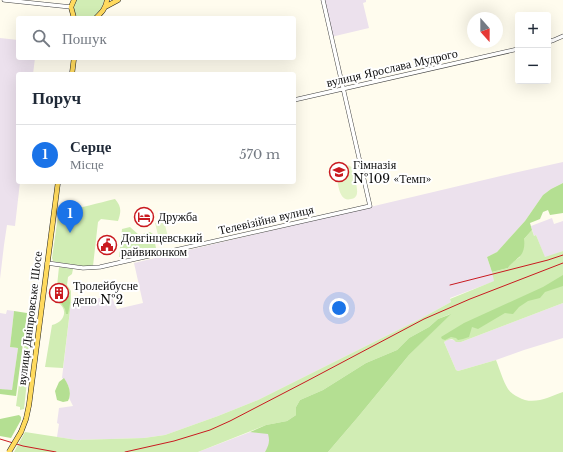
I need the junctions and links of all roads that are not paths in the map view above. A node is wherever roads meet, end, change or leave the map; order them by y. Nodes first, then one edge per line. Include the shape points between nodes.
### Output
1 (4, 0) edge
2 (74, 0) edge
3 (107, 0) edge
4 (118, 0) edge
5 (323, 0) edge
6 (71, 7) junction
7 (106, 7) junction
8 (73, 16) edge
9 (98, 16) edge
10 (563, 36) edge
11 (551, 41) edge
12 (515, 50) edge
13 (74, 60) edge
14 (72, 72) edge
15 (344, 89) junction
16 (296, 100) edge
17 (58, 184) edge
18 (47, 263) junction
19 (9, 452) edge

1 - 6 street
2 - 6 main road
3 - 7 main road
4 - 7 main road
5 - 15 street
6 - 8 main road
7 - 9 main road
10 - 11 street
12 - 15 street, вулиця Ярослава Мудрого
13 - 14 main road
15 - 16 street, вулиця Ярослава Мудрого
15 - 18 street, Телевізійна вулиця via 370,206 117,264 83,268
17 - 18 main road, вулиця Дніпровське Шосе
18 - 19 main road, вулиця Дніпровське Шосе, bridge via 29,405 21,432

